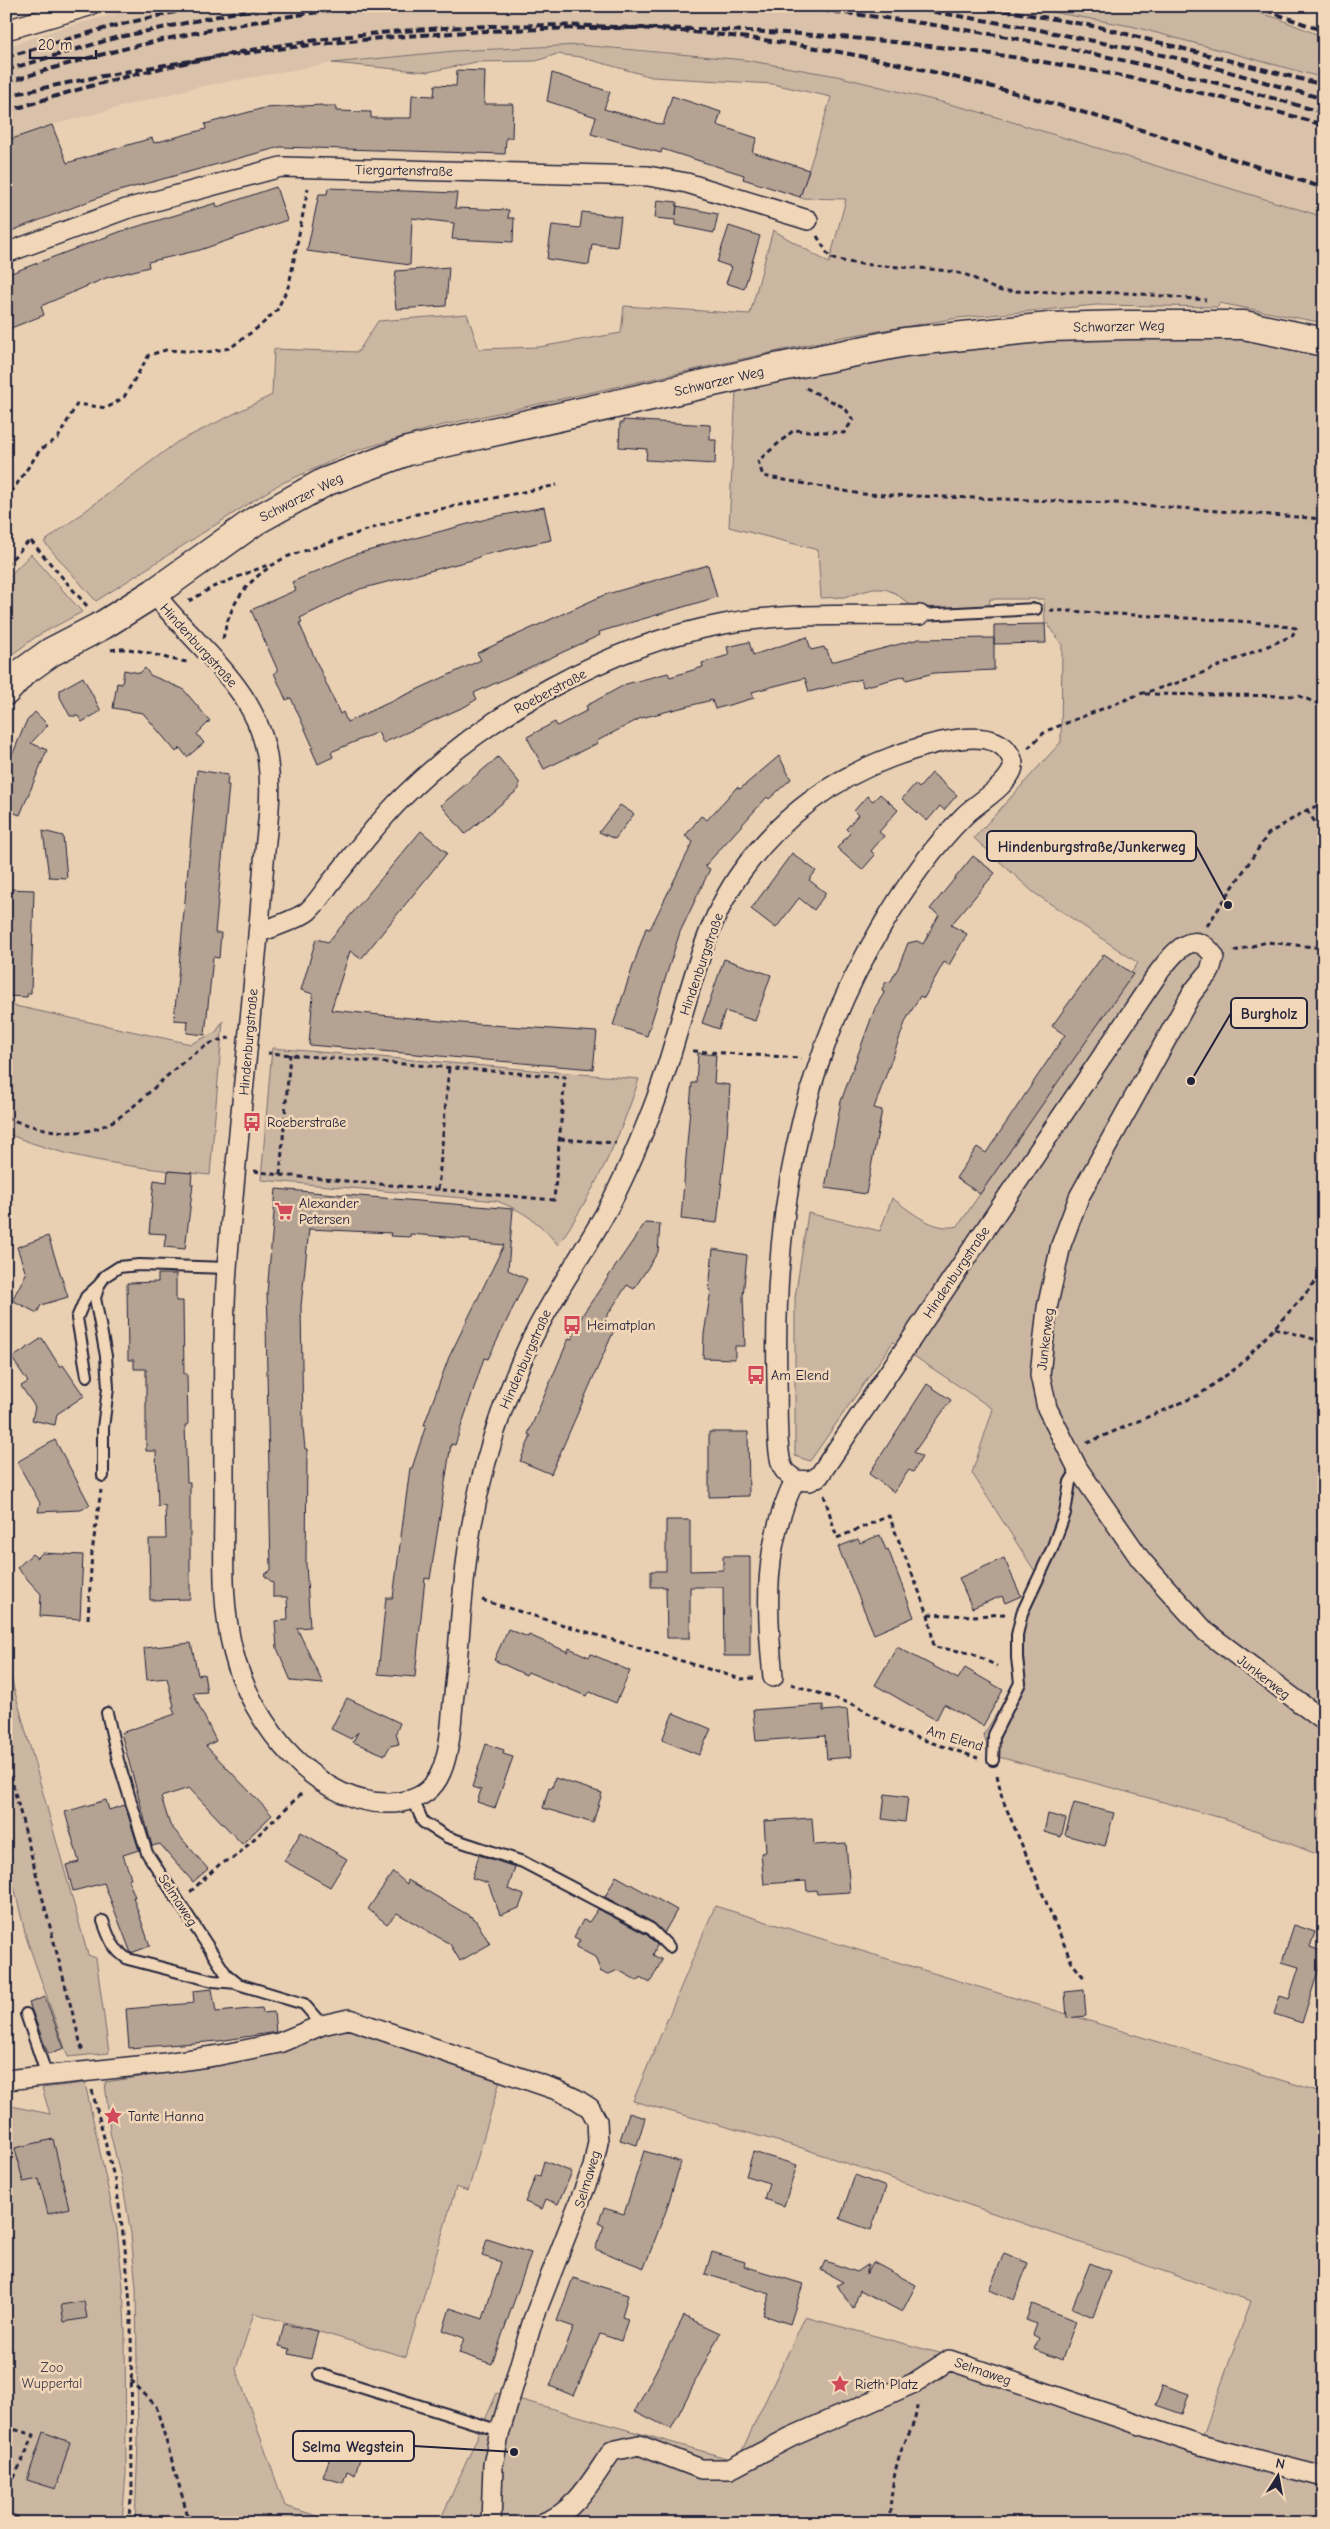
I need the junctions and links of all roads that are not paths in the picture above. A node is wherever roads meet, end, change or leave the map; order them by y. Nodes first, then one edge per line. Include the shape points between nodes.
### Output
1 (88, 6) edge
2 (6, 30) edge
3 (808, 220) dead end
4 (6, 253) edge
5 (1324, 342) edge
6 (161, 602) junction
7 (1036, 609) road end
8 (920, 615) joint
9 (6, 691) edge
10 (258, 933) junction
11 (1206, 949) joint
12 (227, 1268) junction
13 (99, 1285) junction
14 (87, 1376) dead end
15 (1078, 1469) junction
16 (103, 1476) road end
17 (795, 1480) junction
18 (773, 1677) road end
19 (107, 1713) dead end
20 (1324, 1721) edge
21 (993, 1760) road end
22 (413, 1799) junction
23 (103, 1922) dead end
24 (669, 1947) dead end
25 (238, 1984) junction
26 (26, 2014) dead end
27 (322, 2025) junction
28 (47, 2076) junction
29 (6, 2080) edge
30 (319, 2374) dead end
31 (500, 2431) junction
32 (1324, 2477) edge
33 (491, 2523) edge
34 (543, 2523) edge

1 - 2 street
3 - 4 street, Tiergartenstraße via 687,183 648,176 280,167 126,209
5 - 6 street, Schwarzer Weg via 1244,325 1049,327 905,342 771,369 418,449 325,482 255,521
6 - 9 street, Hindenburgstraße via 103,625 51,652 23,672
6 - 10 street, Hindenburgstraße via 244,695 259,722 269,767 269,799
7 - 8 lane
8 - 10 street, Roeberstraße via 775,617 722,624 645,645 571,677 505,715 441,762 366,838 307,911
10 - 12 street, Hindenburgstraße
11 - 15 street, Junkerweg via 1210,971 1192,993 1079,1197 1061,1245 1047,1308 1040,1375 1047,1408
11 - 17 street, Hindenburgstraße via 1190,942 1177,949 1159,972 819,1476 810,1481
12 - 13 lane via 120,1267 105,1276
12 - 22 street, Hindenburgstraße via 224,1464 229,1630 235,1661 256,1707 285,1750 318,1778 346,1794 368,1800 394,1803
13 - 14 lane via 86,1297 77,1318
13 - 16 lane via 95,1298 106,1356 108,1388 103,1428
15 - 20 street, Junkerweg via 1141,1560 1206,1632
15 - 21 lane via 1070,1482 1065,1513 1052,1549 1022,1613 1017,1635 1020,1683 994,1735
17 - 18 street via 777,1524 768,1579 768,1630
17 - 22 street, Hindenburgstraße via 784,1470 779,1447 777,1282 783,1216 797,1138 819,1059 854,977 902,893 958,822 1009,778 1014,762 998,743 957,739 910,751 856,771 807,802 773,833 739,874 728,893 713,924 656,1101 622,1181 528,1346 502,1410 475,1510 462,1594 458,1664 446,1755 441,1774
19 - 25 lane, Selmaweg via 147,1853 226,1974
22 - 24 lane via 423,1822 447,1837 523,1862 651,1929
23 - 25 lane via 112,1946 128,1959 213,1981
25 - 27 lane, Selmaweg via 304,2004
26 - 28 lane
27 - 28 street, Selmaweg via 279,2043 220,2055
27 - 31 street, Selmaweg via 355,2020 557,2090 590,2108 597,2121 598,2142 588,2184 534,2320
28 - 29 street, Selmaweg
30 - 31 lane
31 - 33 street, Selmaweg via 493,2465
32 - 34 street, Selmaweg via 1200,2445 949,2360 914,2383 791,2437 730,2469 701,2469 639,2445 612,2451 576,2502 555,2519

